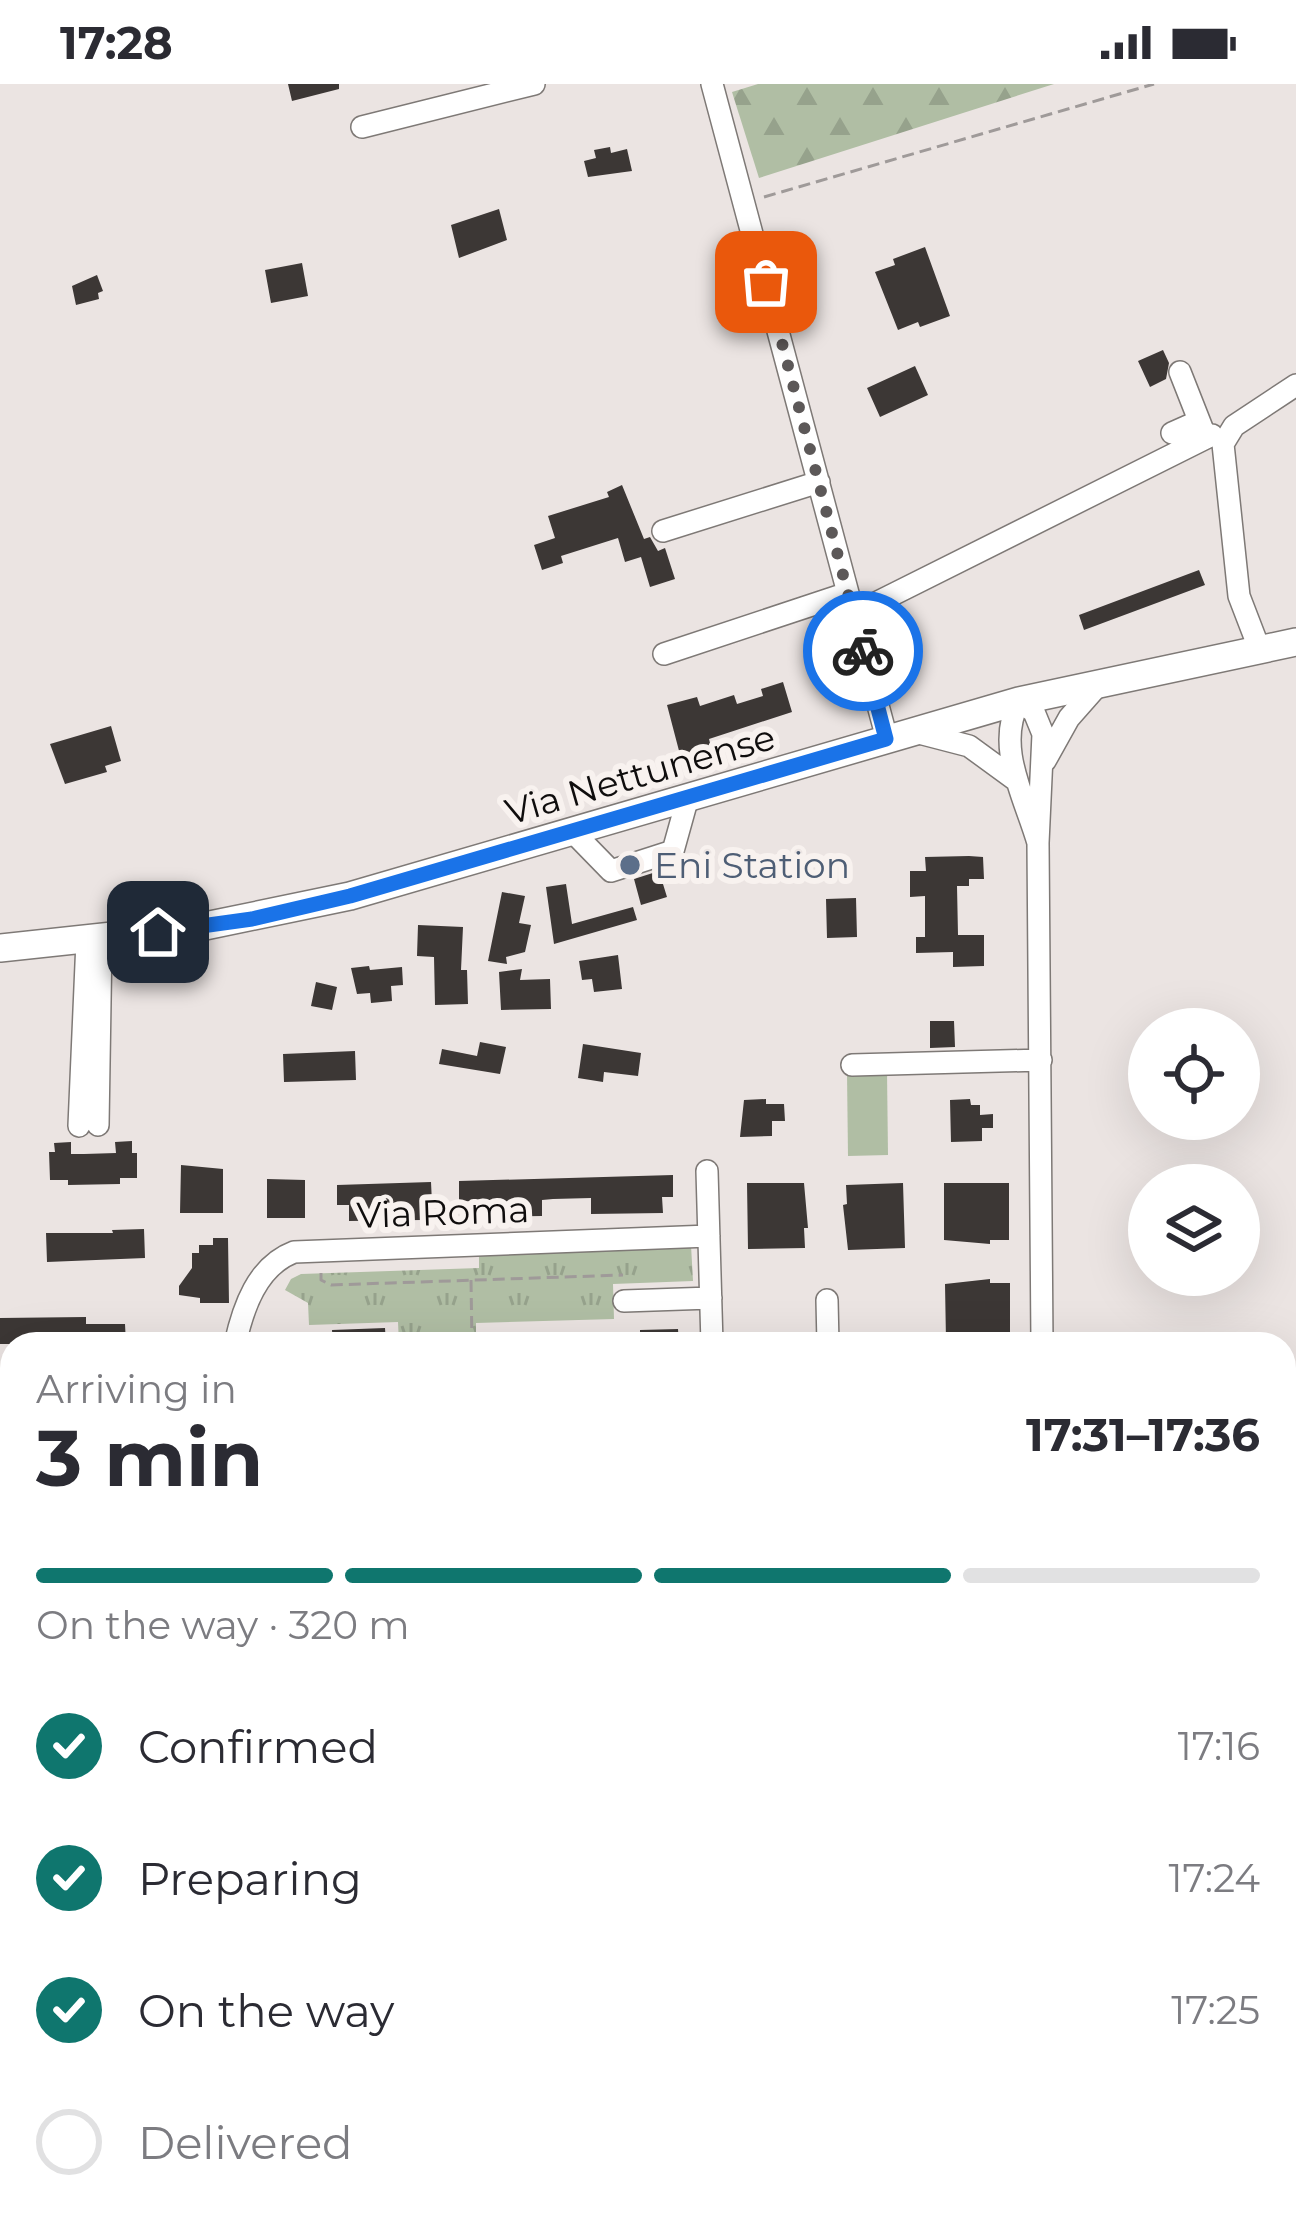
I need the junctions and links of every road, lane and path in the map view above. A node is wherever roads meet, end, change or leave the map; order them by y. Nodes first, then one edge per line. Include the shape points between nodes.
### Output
1 (534, 84) edge
2 (712, 84) edge
3 (1154, 84) edge
4 (362, 127) dead end
5 (745, 202) junction
6 (1180, 373) dead end
7 (1296, 385) edge
8 (1206, 431) junction
9 (1172, 433) dead end
10 (819, 482) junction
11 (663, 531) dead end
12 (851, 603) junction
13 (1296, 642) edge
14 (1259, 648) junction
15 (664, 654) dead end
16 (1101, 682) junction
17 (1019, 701) junction
18 (900, 735) junction
19 (1042, 767) junction
20 (1017, 781) junction
21 (688, 797) junction
22 (572, 831) junction
23 (1038, 843) junction
24 (94, 940) junction
25 (0, 948) edge
26 (1041, 1060) junction
27 (852, 1066) dead end
28 (88, 1125) dead end
29 (707, 1171) dead end
30 (709, 1236) junction
31 (321, 1250) junction
32 (471, 1280) junction
33 (711, 1298) junction
34 (827, 1300) dead end
35 (624, 1301) joint
36 (239, 1332) edge
37 (472, 1332) edge
38 (712, 1332) edge
39 (828, 1332) edge
40 (1042, 1332) edge

1 - 4 street
2 - 5 street
3 - 5 path
5 - 10 street
6 - 8 street
7 - 14 street via 1234,426 1223,445 1239,596
8 - 9 street
8 - 12 street
10 - 11 street
10 - 12 street
12 - 15 street
12 - 18 street
13 - 14 main road, Via Nettunense
14 - 16 main road, Via Nettunense
16 - 17 main road, Via Nettunense
16 - 19 street
17 - 18 main road, Via Nettunense
17 - 19 street via 1042,726
17 - 20 street via 1009,727
18 - 20 street via 968,746
18 - 21 main road, Via Nettunense
19 - 23 street
20 - 23 street
21 - 22 main road, Via Nettunense
21 - 22 street via 674,851 611,871
22 - 24 main road, Via Nettunense via 252,919
23 - 26 street
24 - 25 main road, Via Nettunense
24 - 28 street
26 - 27 street
26 - 40 street
29 - 30 street
30 - 31 street, Via Roma
30 - 33 street
31 - 32 path via 321,1280 331,1285
31 - 36 street, Via Roma via 294,1252 270,1266
32 - 35 path via 623,1276
32 - 37 path
33 - 35 street
33 - 38 street
34 - 39 street

